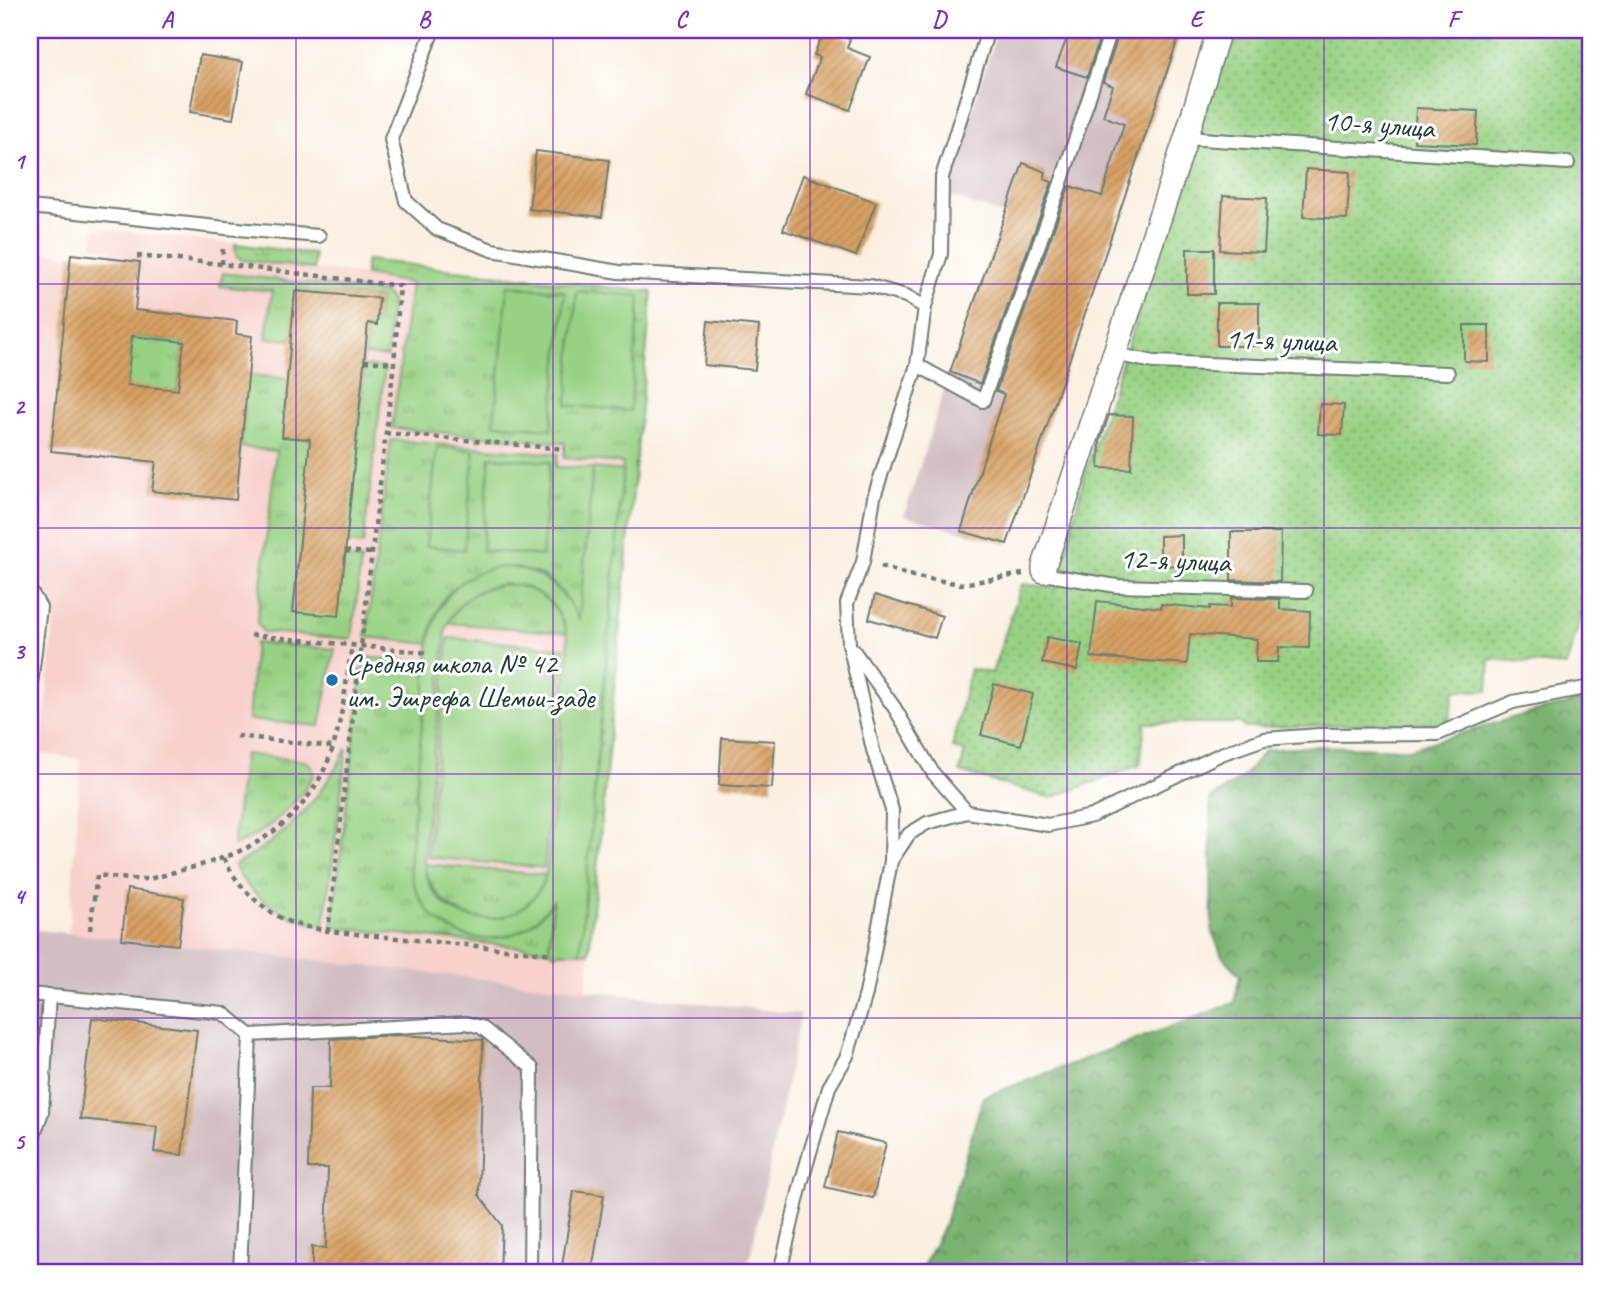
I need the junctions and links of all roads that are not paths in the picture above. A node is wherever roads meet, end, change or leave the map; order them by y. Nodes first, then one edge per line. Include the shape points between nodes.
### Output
1 (433, 30) edge
2 (988, 30) edge
3 (1111, 30) edge
4 (1219, 30) edge
5 (1186, 138) junction
6 (1568, 163) dead end
7 (30, 207) edge
8 (319, 236) dead end
9 (925, 307) junction
10 (1114, 354) junction
11 (916, 365) junction
12 (1448, 373) dead end
13 (1044, 571) joint
14 (30, 590) edge
15 (1306, 591) dead end
16 (849, 645) junction
17 (1590, 687) edge
18 (30, 694) edge
19 (967, 812) junction
20 (891, 861) junction
21 (30, 993) edge
22 (49, 995) junction
23 (250, 1035) junction
24 (30, 1146) edge
25 (240, 1272) edge
26 (530, 1272) edge
27 (780, 1272) edge

1 - 9 lane via 391,139 406,201 437,229 492,250 619,272 870,286
2 - 9 lane via 942,177 941,254
3 - 11 lane via 983,401
4 - 5 street
5 - 6 lane, 10-я улица
5 - 10 street
7 - 8 lane
9 - 11 lane
10 - 12 lane, 11-я улица via 1154,362
10 - 13 street
11 - 16 lane via 874,497 863,562 847,603
13 - 15 lane, 12-я улица via 1117,586
14 - 18 lane via 40,607
16 - 19 lane via 894,707 933,773
16 - 20 lane via 892,810
17 - 19 lane via 1513,702 1438,734 1264,739 1221,754 1092,817 1048,825
19 - 20 lane via 928,823 909,834
20 - 27 lane via 866,994 848,1056 830,1087
21 - 22 lane
22 - 23 lane via 223,1013
22 - 24 lane via 42,1112
23 - 25 lane
23 - 26 lane via 466,1023 481,1027 532,1068

